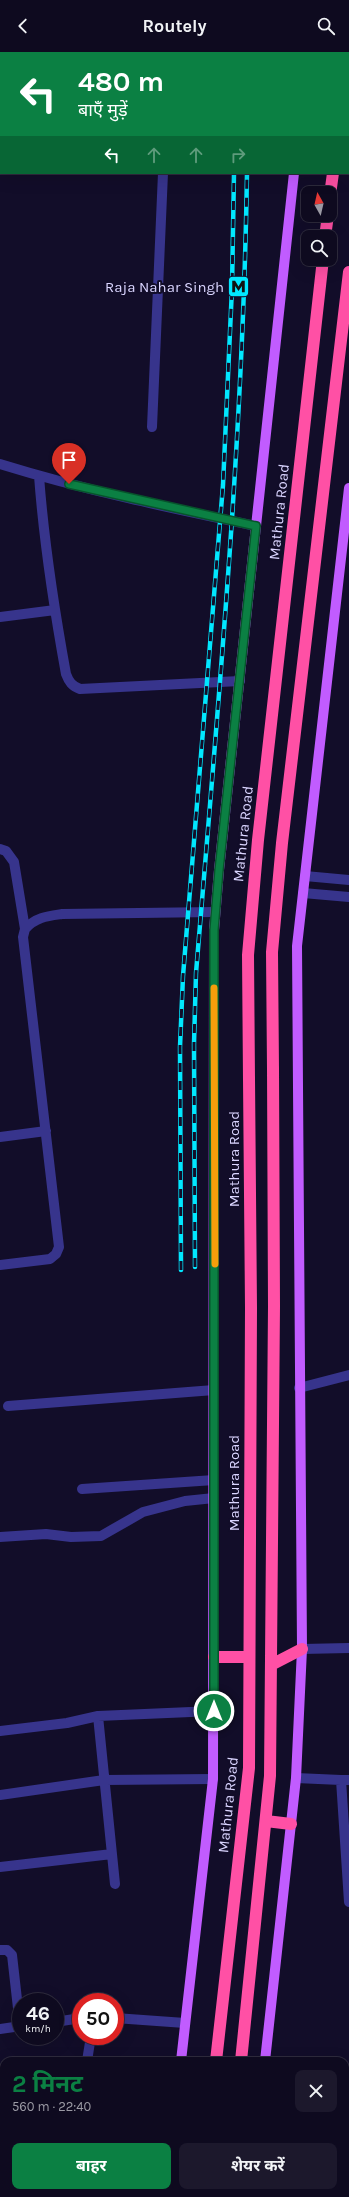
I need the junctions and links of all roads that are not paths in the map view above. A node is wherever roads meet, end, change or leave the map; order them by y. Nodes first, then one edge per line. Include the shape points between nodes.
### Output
1 (163, 174) edge
2 (294, 174) edge
3 (332, 174) edge
4 (331, 186) edge
5 (322, 266) edge
6 (349, 272) edge
7 (152, 427) dead end
8 (0, 464) edge
9 (39, 476) junction
10 (349, 488) edge
11 (256, 526) junction
12 (55, 610) junction
13 (0, 617) edge
14 (240, 681) junction
15 (0, 849) edge
16 (305, 876) junction
17 (349, 880) edge
18 (303, 893) junction
19 (349, 898) edge
20 (215, 912) junction
21 (25, 929) junction
22 (46, 1131) junction
23 (0, 1137) edge
24 (0, 1265) edge
25 (349, 1375) edge
26 (299, 1388) junction
27 (214, 1390) junction
28 (8, 1406) dead end
29 (214, 1480) junction
30 (82, 1489) dead end
31 (214, 1498) junction
32 (0, 1538) edge
33 (349, 1648) edge
34 (302, 1649) junction
35 (214, 1657) junction
36 (250, 1657) junction
37 (272, 1665) junction
38 (214, 1711) junction
39 (98, 1716) junction
40 (0, 1731) edge
41 (296, 1778) junction
42 (214, 1779) junction
43 (104, 1780) junction
44 (345, 1780) edge
45 (0, 1795) edge
46 (266, 1821) junction
47 (291, 1824) junction
48 (112, 1854) junction
49 (0, 1867) edge
50 (115, 1884) dead end
51 (349, 1902) edge
52 (0, 1950) edge
53 (17, 1993) edge
54 (124, 2019) edge
55 (185, 2023) junction
56 (12, 2027) edge
57 (0, 2029) edge
58 (90, 2045) edge
59 (88, 2057) edge
60 (181, 2057) edge
61 (216, 2057) edge
62 (241, 2057) edge
63 (265, 2057) edge

1 - 7 street
2 - 11 main road
3 - 4 highway
5 - 36 highway, Mathura Road, bridge via 257,848 248,955
6 - 37 highway, bridge via 282,843 272,952
8 - 9 street
9 - 11 street
9 - 12 street via 43,528
10 - 16 main road
11 - 14 main road
12 - 13 street
12 - 14 street via 66,674 74,687 80,689
14 - 20 main road
15 - 21 street via 6,851 14,862
16 - 17 street
16 - 18 main road
18 - 19 street
18 - 26 main road via 297,946
20 - 21 street via 62,914 32,921
20 - 27 main road
21 - 22 street via 23,937
22 - 23 street
22 - 24 street via 59,1246 56,1254 50,1259
25 - 26 street
26 - 34 main road
27 - 28 street
27 - 29 main road
29 - 30 street
29 - 31 main road
31 - 32 street via 185,1501 143,1512 101,1536 71,1538 46,1534
31 - 35 main road
33 - 34 street
34 - 37 highway
34 - 41 main road
35 - 36 highway
35 - 38 main road
36 - 61 highway, Mathura Road via 249,1768
37 - 46 highway via 270,1776
38 - 39 street
38 - 42 main road
39 - 40 street via 66,1723
39 - 43 street
41 - 44 street
41 - 47 main road
42 - 43 street
42 - 55 main road
43 - 45 street
43 - 48 street
44 - 51 street
46 - 47 highway
46 - 62 highway
47 - 63 main road
48 - 49 street
48 - 50 street
52 - 53 street via 7,1950 12,1955
54 - 55 street
55 - 60 main road
56 - 57 street
58 - 59 street

